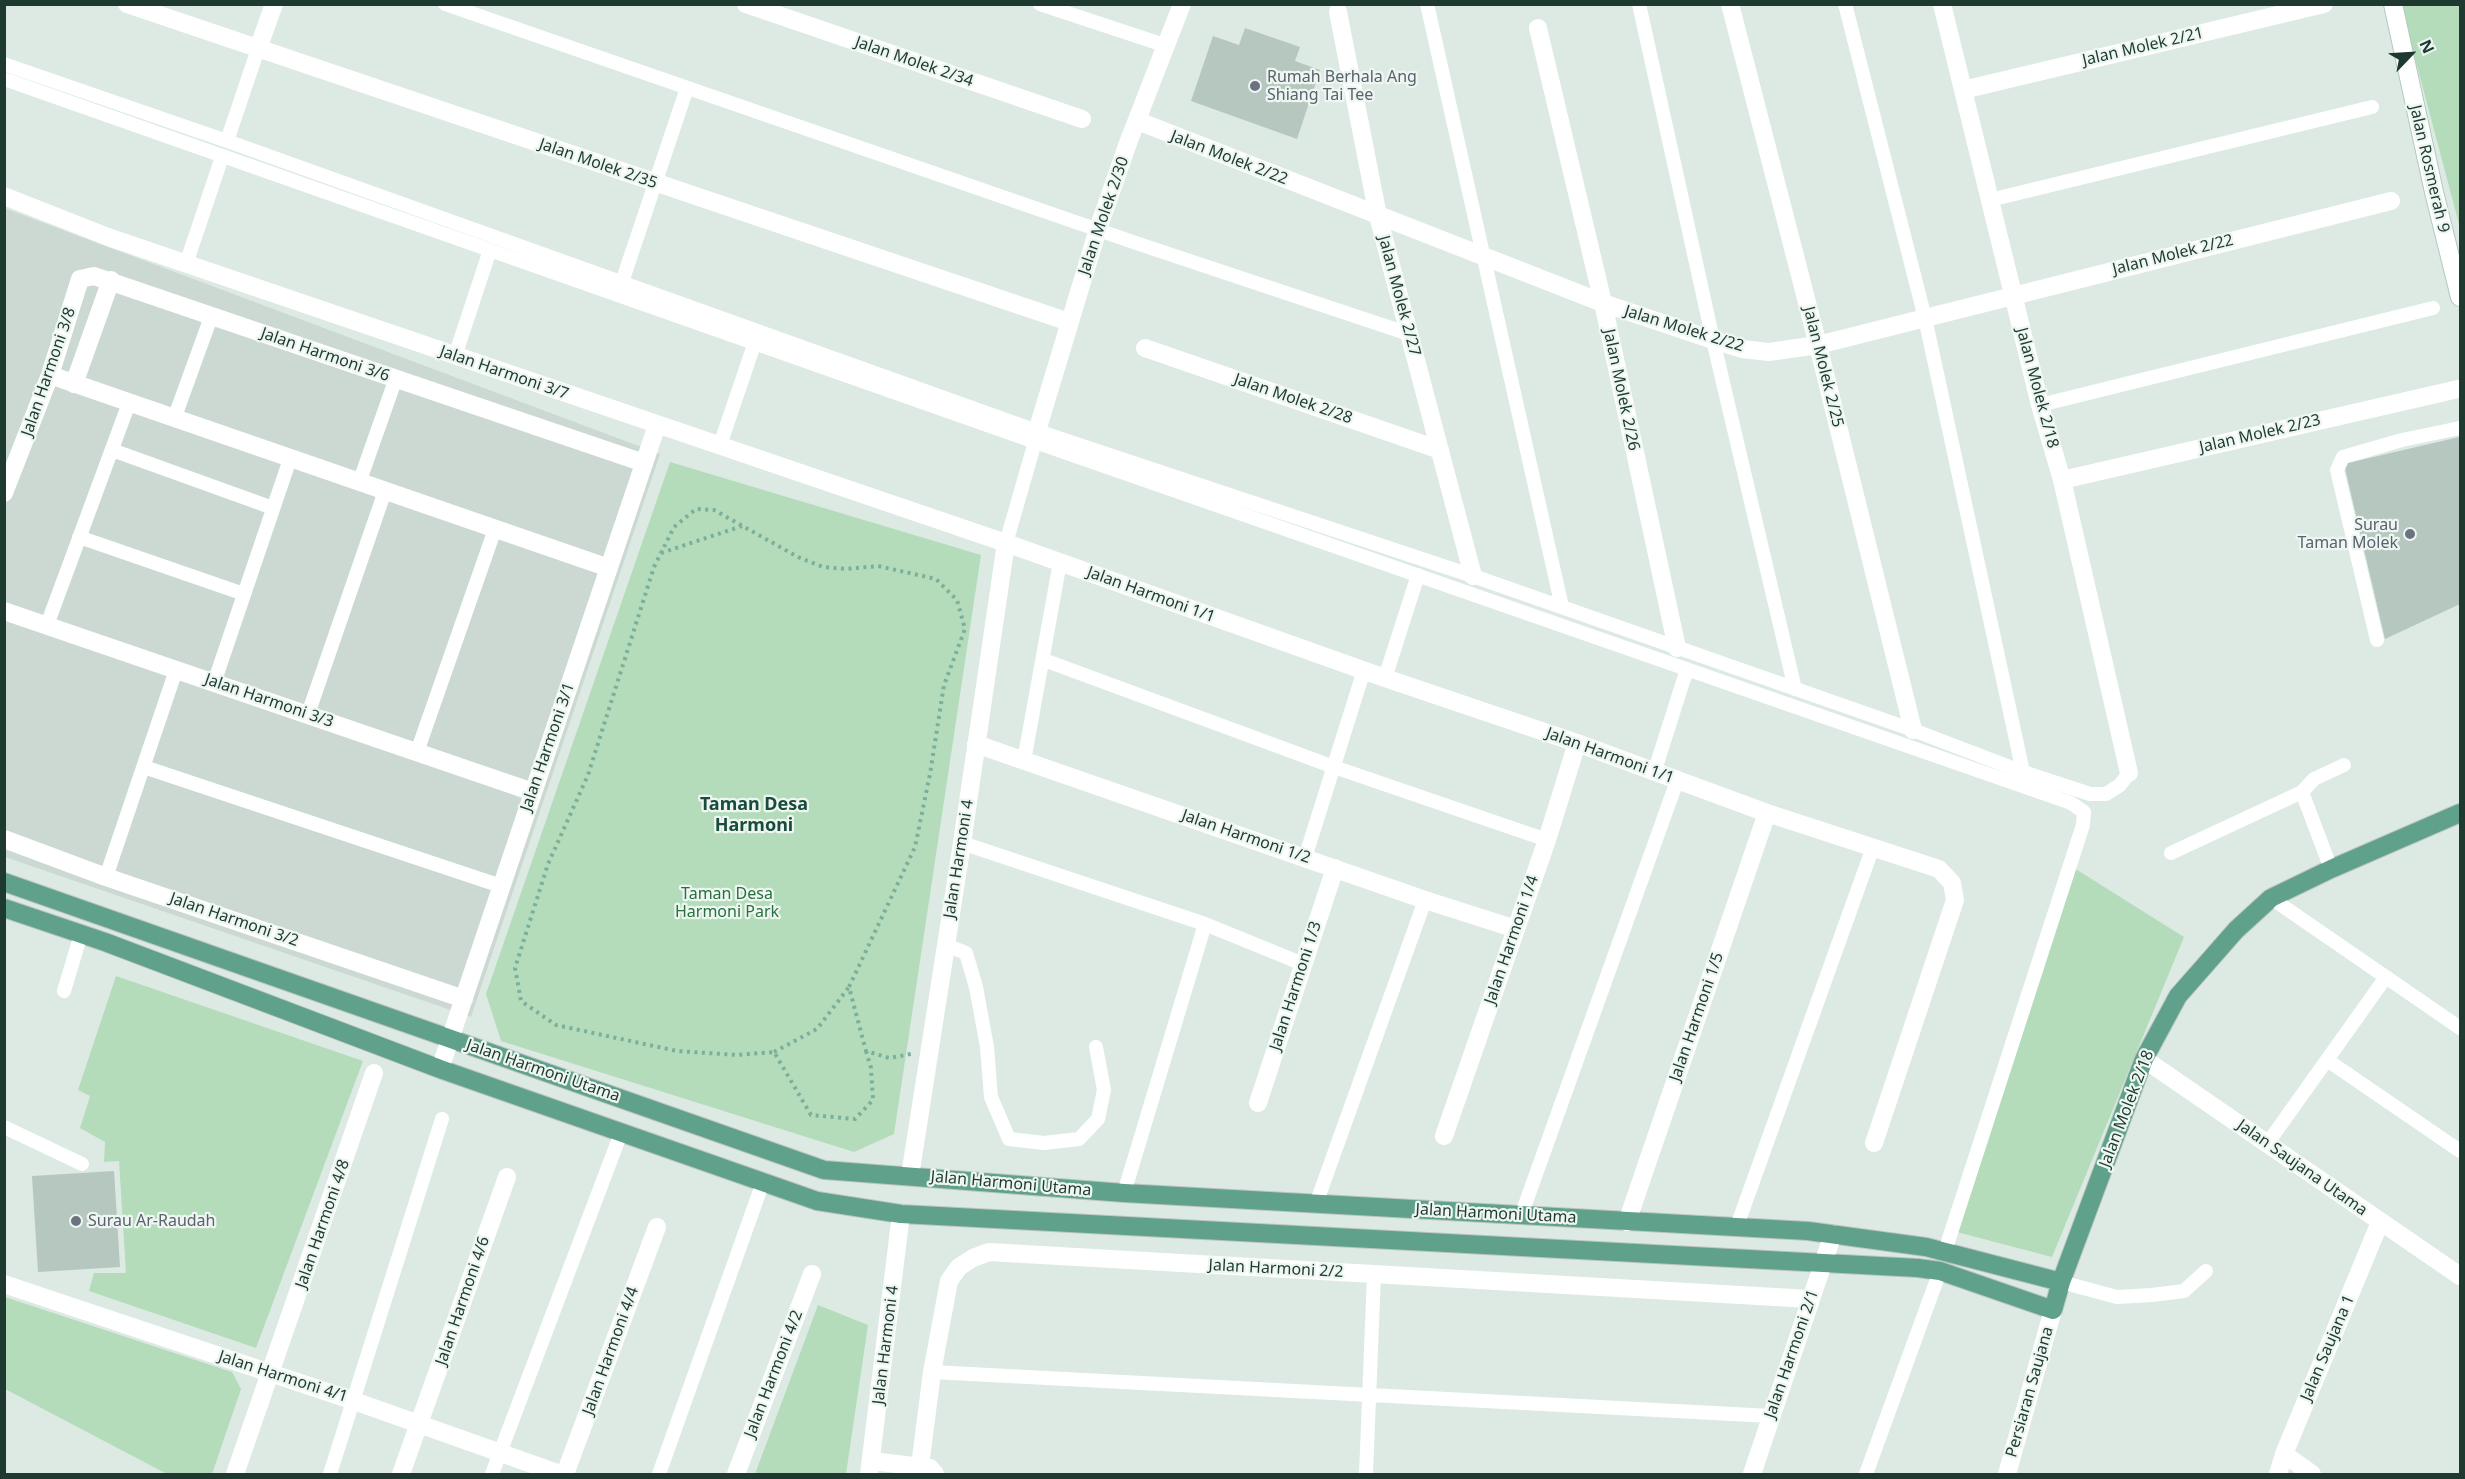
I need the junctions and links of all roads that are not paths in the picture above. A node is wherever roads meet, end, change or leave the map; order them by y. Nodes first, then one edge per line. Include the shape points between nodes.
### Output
1 (127, 4) edge
2 (274, 4) edge
3 (445, 4) edge
4 (746, 4) edge
5 (1040, 4) edge
6 (1182, 4) edge
7 (1427, 4) edge
8 (1639, 4) edge
9 (1730, 4) edge
10 (1845, 4) edge
11 (1942, 4) edge
12 (2324, 4) edge
13 (2393, 4) edge
14 (1338, 12) dead end
15 (1538, 28) dead end
16 (1167, 46) junction
17 (258, 49) junction
18 (4, 64) edge
19 (4, 79) edge
20 (687, 88) junction
21 (1963, 90) junction
22 (2372, 107) dead end
23 (1082, 119) dead end
24 (1138, 121) junction
25 (227, 141) junction
26 (222, 157) junction
27 (655, 183) junction
28 (4, 196) edge
29 (1990, 200) junction
30 (2391, 201) dead end
31 (1378, 216) junction
32 (1098, 229) junction
33 (490, 250) junction
34 (1484, 256) junction
35 (186, 264) junction
36 (111, 280) junction
37 (622, 282) junction
38 (2013, 295) junction
39 (2460, 297) edge
40 (1603, 303) junction
41 (2433, 308) dead end
42 (211, 316) junction
43 (1925, 318) junction
44 (1069, 322) junction
45 (1409, 334) junction
46 (1713, 340) junction
47 (755, 342) junction
48 (1818, 345) junction
49 (1145, 348) dead end
50 (455, 356) junction
51 (50, 375) junction
52 (396, 378) junction
53 (74, 384) junction
54 (2458, 389) dead end
55 (129, 403) junction
56 (2040, 405) junction
57 (174, 419) junction
58 (657, 425) junction
59 (2460, 428) edge
60 (1036, 436) junction
61 (720, 445) junction
62 (112, 450) junction
63 (1440, 450) junction
64 (290, 459) junction
65 (644, 463) junction
66 (2062, 480) junction
67 (359, 483) junction
68 (385, 491) junction
69 (4, 493) edge
70 (273, 507) junction
71 (495, 529) junction
72 (79, 537) junction
73 (1006, 543) junction
74 (1060, 562) junction
75 (609, 568) junction
76 (1418, 575) junction
77 (1473, 576) junction
78 (244, 594) junction
79 (1562, 607) junction
80 (4, 611) edge
81 (47, 625) junction
82 (2377, 640) dead end
83 (1677, 648) junction
84 (1044, 660) junction
85 (1687, 669) junction
86 (176, 670) junction
87 (1364, 670) junction
88 (1384, 678) junction
89 (214, 683) junction
90 (1795, 689) junction
91 (308, 714) junction
92 (1912, 730) junction
93 (1576, 743) junction
94 (976, 744) junction
95 (417, 752) junction
96 (1024, 761) junction
97 (2344, 765) dead end
98 (144, 766) junction
99 (1334, 767) junction
100 (2022, 772) junction
101 (2129, 772) joint
102 (1654, 773) junction
103 (1677, 781) junction
104 (533, 792) junction
105 (2302, 792) junction
106 (1767, 813) junction
107 (2460, 813) edge
108 (4, 839) edge
109 (1547, 840) junction
110 (962, 843) junction
111 (1873, 847) junction
112 (2171, 853) dead end
113 (1305, 858) junction
114 (1335, 868) junction
115 (2331, 868) junction
116 (106, 877) junction
117 (4, 882) edge
118 (501, 886) junction
119 (2271, 898) junction
120 (1425, 900) junction
121 (4, 908) edge
122 (1205, 924) junction
123 (1516, 929) junction
124 (81, 934) junction
125 (946, 945) junction
126 (1304, 964) junction
127 (2386, 977) junction
128 (64, 992) dead end
129 (464, 999) junction
130 (2460, 1028) edge
131 (450, 1039) junction
132 (1096, 1047) dead end
133 (2144, 1059) junction
134 (2327, 1060) junction
135 (440, 1069) junction
136 (374, 1073) dead end
137 (1258, 1103) dead end
138 (442, 1119) dead end
139 (4, 1127) edge
140 (621, 1133) junction
141 (1444, 1136) dead end
142 (1874, 1143) dead end
143 (2267, 1144) junction
144 (2460, 1151) edge
145 (82, 1164) dead end
146 (910, 1176) junction
147 (507, 1177) dead end
148 (763, 1182) junction
149 (1124, 1193) junction
150 (1316, 1204) junction
151 (901, 1214) junction
152 (1521, 1216) junction
153 (1627, 1222) junction
154 (2380, 1222) junction
155 (1737, 1226) junction
156 (657, 1227) dead end
157 (1833, 1234) junction
158 (1945, 1251) junction
159 (1825, 1261) junction
160 (1940, 1271) junction
161 (2206, 1271) dead end
162 (812, 1274) dead end
163 (1374, 1274) junction
164 (2460, 1276) edge
165 (2061, 1282) junction
166 (4, 1284) edge
167 (1810, 1299) junction
168 (2053, 1310) junction
169 (932, 1372) junction
170 (272, 1374) junction
171 (1369, 1395) junction
172 (354, 1401) junction
173 (1771, 1416) junction
174 (419, 1425) junction
175 (500, 1453) junction
176 (2284, 1454) junction
177 (872, 1471) edge
178 (925, 1472) edge
179 (235, 1474) edge
180 (330, 1474) edge
181 (401, 1474) edge
182 (492, 1474) edge
183 (560, 1474) edge
184 (565, 1474) edge
185 (659, 1474) edge
186 (736, 1474) edge
187 (1366, 1474) edge
188 (1752, 1474) edge
189 (1866, 1474) edge
190 (2007, 1474) edge
191 (2278, 1474) edge
192 (2312, 1474) edge

1 - 17 street, Jalan Molek 2/35
2 - 17 street
3 - 20 lane
4 - 23 street, Jalan Molek 2/34
5 - 16 lane
6 - 16 street, Jalan Molek 2/30
7 - 34 lane
8 - 46 lane
9 - 48 street, Jalan Molek 2/25
10 - 43 lane
11 - 21 street, Jalan Molek 2/18
12 - 21 street, Jalan Molek 2/21
13 - 39 street, Jalan Rosmerah 9
14 - 31 street, Jalan Molek 2/27
15 - 40 street, Jalan Molek 2/26
16 - 24 street, Jalan Molek 2/30
17 - 25 lane
17 - 27 street, Jalan Molek 2/35
18 - 25 lane
19 - 26 lane
20 - 27 lane
20 - 32 lane
21 - 29 street, Jalan Molek 2/18
22 - 29 lane
24 - 31 street, Jalan Molek 2/22
24 - 32 street, Jalan Molek 2/30
25 - 37 lane
26 - 33 lane
26 - 35 lane
27 - 37 lane
27 - 44 street, Jalan Molek 2/35
28 - 35 street, Jalan Harmoni 3/7
29 - 38 street, Jalan Molek 2/18
30 - 38 street, Jalan Molek 2/22
31 - 34 street, Jalan Molek 2/22
31 - 45 street, Jalan Molek 2/27
32 - 44 street, Jalan Molek 2/30
32 - 45 lane
33 - 47 lane
33 - 50 lane
34 - 40 street, Jalan Molek 2/22
34 - 79 lane
35 - 50 street, Jalan Harmoni 3/7
36 - 42 street, Jalan Harmoni 3/6
36 - 51 street, Jalan Harmoni 3/8 via 94,276 80,279
36 - 53 street
37 - 60 lane
38 - 43 street, Jalan Molek 2/22
38 - 56 street, Jalan Molek 2/18
40 - 46 street, Jalan Molek 2/22
40 - 83 street, Jalan Molek 2/26
41 - 56 lane
42 - 52 street, Jalan Harmoni 3/6
42 - 57 lane
43 - 48 street, Jalan Molek 2/22
43 - 100 lane
44 - 60 street, Jalan Molek 2/30
45 - 63 street, Jalan Molek 2/27
46 - 48 street, Jalan Molek 2/22 via 1769,352
46 - 90 lane
47 - 60 lane
47 - 61 lane
48 - 92 street, Jalan Molek 2/25
49 - 63 street, Jalan Molek 2/28
50 - 58 street, Jalan Harmoni 3/7
51 - 53 street
51 - 69 street, Jalan Harmoni 3/8
52 - 65 street, Jalan Harmoni 3/6
52 - 67 lane
53 - 55 street
54 - 66 street, Jalan Molek 2/23
55 - 57 street
55 - 62 lane
56 - 66 street, Jalan Molek 2/18
57 - 64 street
58 - 61 street, Jalan Harmoni 3/7
58 - 65 street, Jalan Harmoni 3/1
59 - 82 lane via 2343,457 2337,471
60 - 73 lane
60 - 76 lane
60 - 77 lane
61 - 73 street, Jalan Harmoni 3/7
62 - 70 lane
62 - 72 lane
63 - 77 street, Jalan Molek 2/27
64 - 67 street
64 - 70 lane
65 - 75 street, Jalan Harmoni 3/1
66 - 101 street, Jalan Molek 2/18
67 - 68 street
68 - 71 street
68 - 91 lane
70 - 78 lane
71 - 75 street
71 - 95 lane
72 - 78 lane
72 - 81 lane
73 - 74 street, Jalan Harmoni 1/1
73 - 94 street, Jalan Harmoni 4
74 - 84 lane
74 - 87 street, Jalan Harmoni 1/1
75 - 104 street, Jalan Harmoni 3/1
76 - 85 lane
76 - 88 lane
77 - 79 lane
78 - 89 lane
79 - 83 lane
80 - 81 street, Jalan Harmoni 3/3
81 - 86 street, Jalan Harmoni 3/3
83 - 90 lane
84 - 96 lane
84 - 99 lane
85 - 102 lane
85 - 158 lane via 2072,802 2084,812
86 - 89 street, Jalan Harmoni 3/3
86 - 98 lane
87 - 88 street, Jalan Harmoni 1/1
87 - 99 lane
88 - 93 street, Jalan Harmoni 1/1
89 - 91 street, Jalan Harmoni 3/3
90 - 92 lane
91 - 95 street, Jalan Harmoni 3/3
92 - 100 lane
93 - 102 street, Jalan Harmoni 1/1
93 - 109 street, Jalan Harmoni 1/4
94 - 96 street, Jalan Harmoni 1/2
94 - 110 street, Jalan Harmoni 4
95 - 104 street, Jalan Harmoni 3/3
96 - 113 street, Jalan Harmoni 1/2
97 - 105 lane via 2314,779
98 - 116 lane
98 - 118 lane
99 - 109 lane
99 - 113 lane
100 - 101 lane via 2090,794 2106,794 2120,785
102 - 103 street, Jalan Harmoni 1/1
103 - 106 street, Jalan Harmoni 1/1
103 - 152 lane
104 - 118 street, Jalan Harmoni 3/1
105 - 112 lane
105 - 115 lane
106 - 111 street, Jalan Harmoni 1/1
106 - 153 street, Jalan Harmoni 1/5
107 - 115 main road, Jalan Molek 2/18
108 - 116 street, Jalan Harmoni 3/2
109 - 123 street, Jalan Harmoni 1/4
110 - 122 lane
110 - 125 street, Jalan Harmoni 4
111 - 142 street, Jalan Harmoni 1/1 via 1939,869 1952,883 1955,900
111 - 155 lane
113 - 114 street, Jalan Harmoni 1/2
114 - 120 street, Jalan Harmoni 1/2
114 - 126 street, Jalan Harmoni 1/3
115 - 119 main road, Jalan Molek 2/18
116 - 129 street, Jalan Harmoni 3/2
117 - 131 main road, Jalan Harmoni Utama
118 - 129 street, Jalan Harmoni 3/1
119 - 127 lane
119 - 133 main road, Jalan Molek 2/18 via 2236,930 2178,996
120 - 123 street, Jalan Harmoni 1/2
120 - 150 lane
121 - 124 main road, Jalan Harmoni Utama
122 - 126 lane
122 - 149 lane
123 - 141 street, Jalan Harmoni 1/4
124 - 128 lane
124 - 135 main road, Jalan Harmoni Utama
125 - 132 lane via 966,953 985,1037 991,1096 1009,1139 1044,1143 1079,1139 1098,1119 1104,1090
125 - 146 street, Jalan Harmoni 4
126 - 137 street, Jalan Harmoni 1/3
127 - 130 lane
127 - 134 lane
129 - 131 street, Jalan Harmoni 3/1
131 - 135 street, Jalan Harmoni 3/1
131 - 146 main road, Jalan Harmoni Utama via 824,1170
133 - 143 street, Jalan Saujana Utama
133 - 165 main road, Jalan Molek 2/18
134 - 143 lane
134 - 144 lane
135 - 140 main road, Jalan Harmoni Utama
136 - 170 street, Jalan Harmoni 4/8
138 - 172 lane
139 - 145 lane
140 - 148 main road, Jalan Harmoni Utama
140 - 175 lane
143 - 154 street, Jalan Saujana Utama
146 - 149 main road, Jalan Harmoni Utama
147 - 174 street, Jalan Harmoni 4/6
148 - 151 main road, Jalan Harmoni Utama via 817,1201
148 - 185 lane
149 - 150 main road, Jalan Harmoni Utama
150 - 152 main road, Jalan Harmoni Utama
151 - 159 main road, Jalan Harmoni Utama
151 - 177 street, Jalan Harmoni 4
152 - 153 main road, Jalan Harmoni Utama
153 - 155 main road, Jalan Harmoni Utama
154 - 164 street, Jalan Saujana Utama
154 - 176 street, Jalan Saujana 1
155 - 157 main road, Jalan Harmoni Utama
156 - 184 street, Jalan Harmoni 4/4
157 - 158 main road, Jalan Harmoni Utama
157 - 159 street, Jalan Harmoni 2/1
158 - 165 main road, Jalan Harmoni Utama
159 - 160 main road, Jalan Harmoni Utama
159 - 167 street, Jalan Harmoni 2/1
160 - 168 main road, Jalan Harmoni Utama
160 - 189 lane
161 - 165 lane via 2184,1291 2140,1296 2117,1297
162 - 186 street, Jalan Harmoni 4/2
163 - 167 street, Jalan Harmoni 2/2
163 - 169 street, Jalan Harmoni 2/2 via 989,1252 959,1267 949,1281
163 - 171 lane
165 - 168 main road, Jalan Molek 2/18
166 - 170 street, Jalan Harmoni 4/1
167 - 173 street, Jalan Harmoni 2/1
168 - 190 street, Persiaran Saujana
169 - 171 lane
169 - 178 street, Jalan Harmoni 2/2
170 - 172 street, Jalan Harmoni 4/1
170 - 179 street, Jalan Harmoni 4/8
171 - 173 lane
171 - 187 lane
172 - 174 street, Jalan Harmoni 4/1
172 - 180 lane
173 - 188 street, Jalan Harmoni 2/1
174 - 175 street, Jalan Harmoni 4/1
174 - 181 street, Jalan Harmoni 4/6
175 - 182 lane
175 - 183 street, Jalan Harmoni 4/1
176 - 191 street, Jalan Saujana 1
176 - 192 street
177 - 178 street

